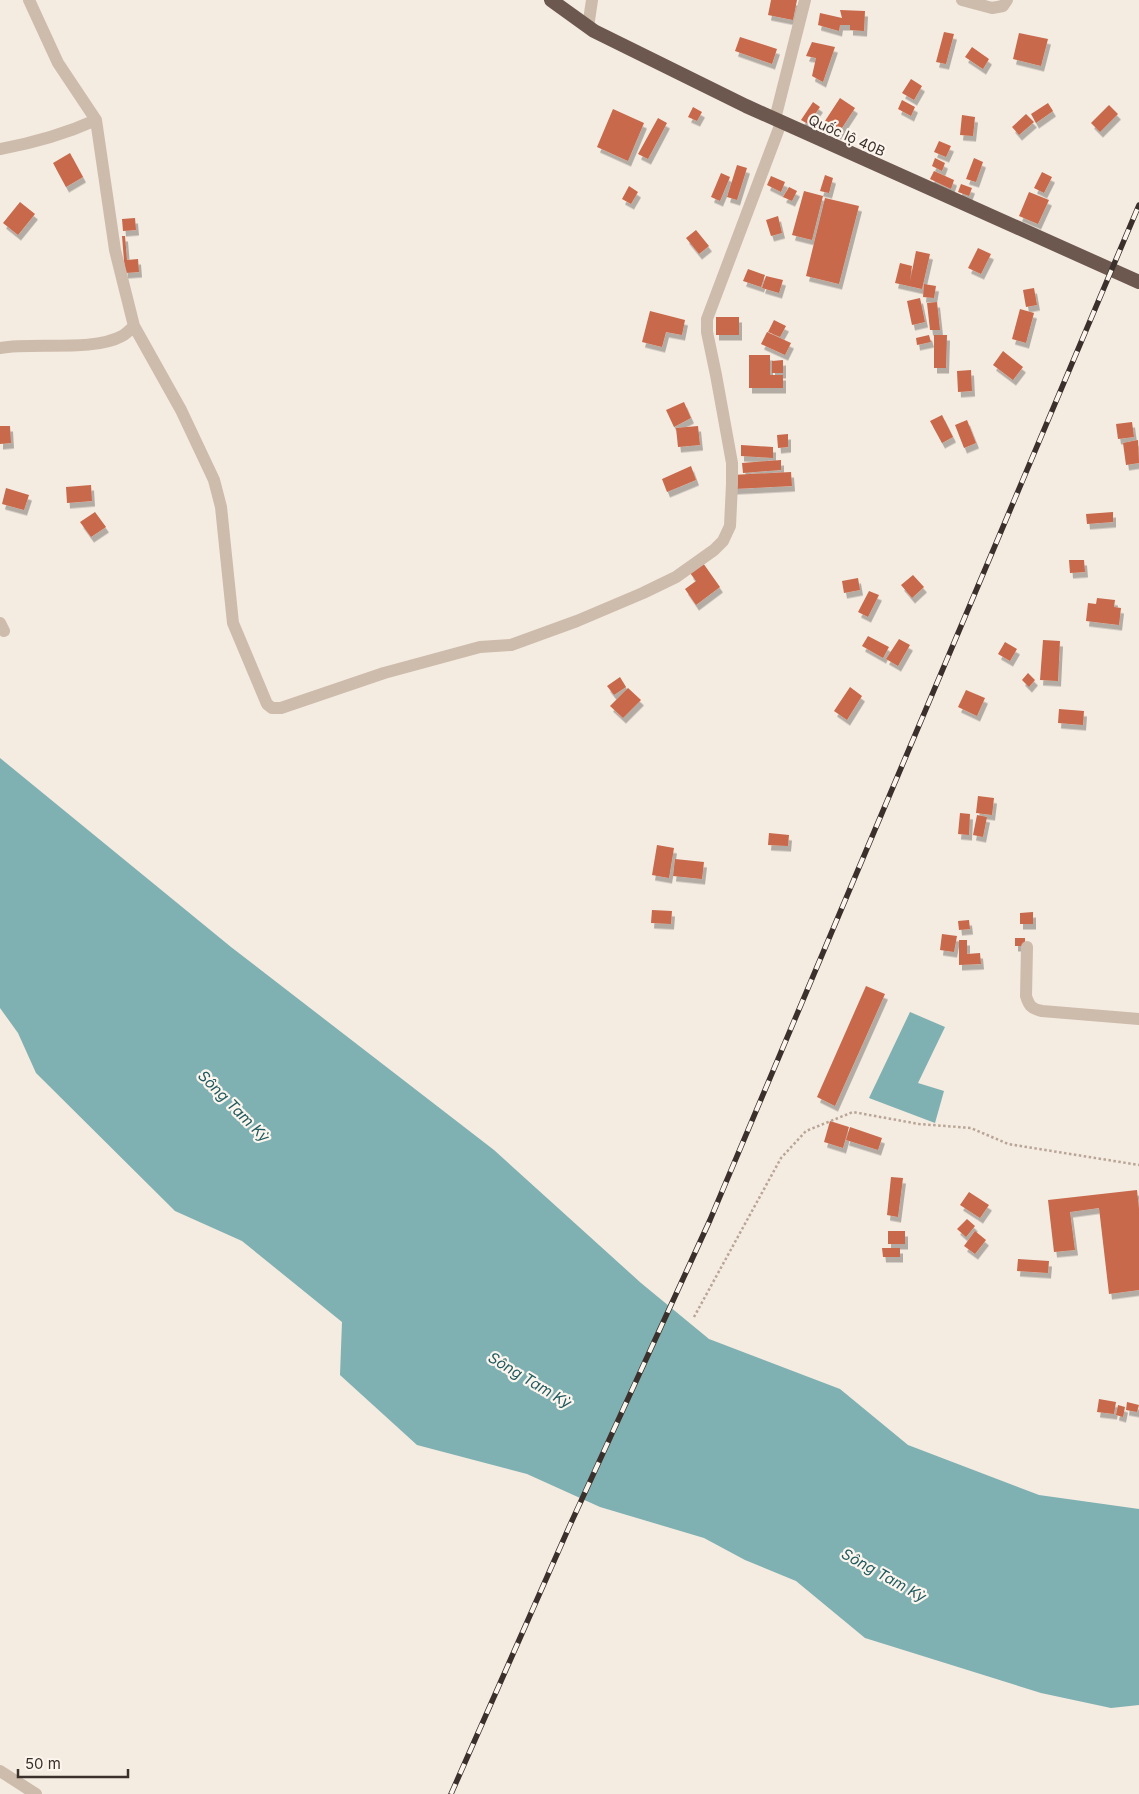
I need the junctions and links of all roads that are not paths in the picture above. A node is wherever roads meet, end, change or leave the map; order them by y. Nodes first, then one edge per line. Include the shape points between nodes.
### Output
1 (29, 0) edge
2 (551, 0) edge
3 (592, 0) edge
4 (805, 0) edge
5 (962, 0) edge
6 (1006, 0) edge
7 (588, 27) junction
8 (96, 120) junction
9 (778, 121) junction
10 (0, 149) edge
11 (1139, 282) edge
12 (134, 326) junction
13 (0, 348) edge
14 (1027, 947) dead end
15 (1139, 1019) edge
16 (0, 1771) edge
17 (36, 1794) edge

1 - 8 street via 58,63
2 - 7 highway, Quốc lộ 40B
3 - 7 street
4 - 9 street
5 - 6 street via 992,8 1003,6
7 - 9 highway, Quốc lộ 40B
8 - 10 street via 72,131
8 - 12 street via 115,250
9 - 11 highway, Quốc lộ 40B
9 - 12 street via 707,320 706,332 732,464 727,534 714,550 676,577 577,621 512,645 490,645 451,655 359,681 281,708 267,704 233,623 221,507 214,480 181,410
12 - 13 street via 124,336 88,344
14 - 15 street via 1026,996 1033,1009
16 - 17 street

